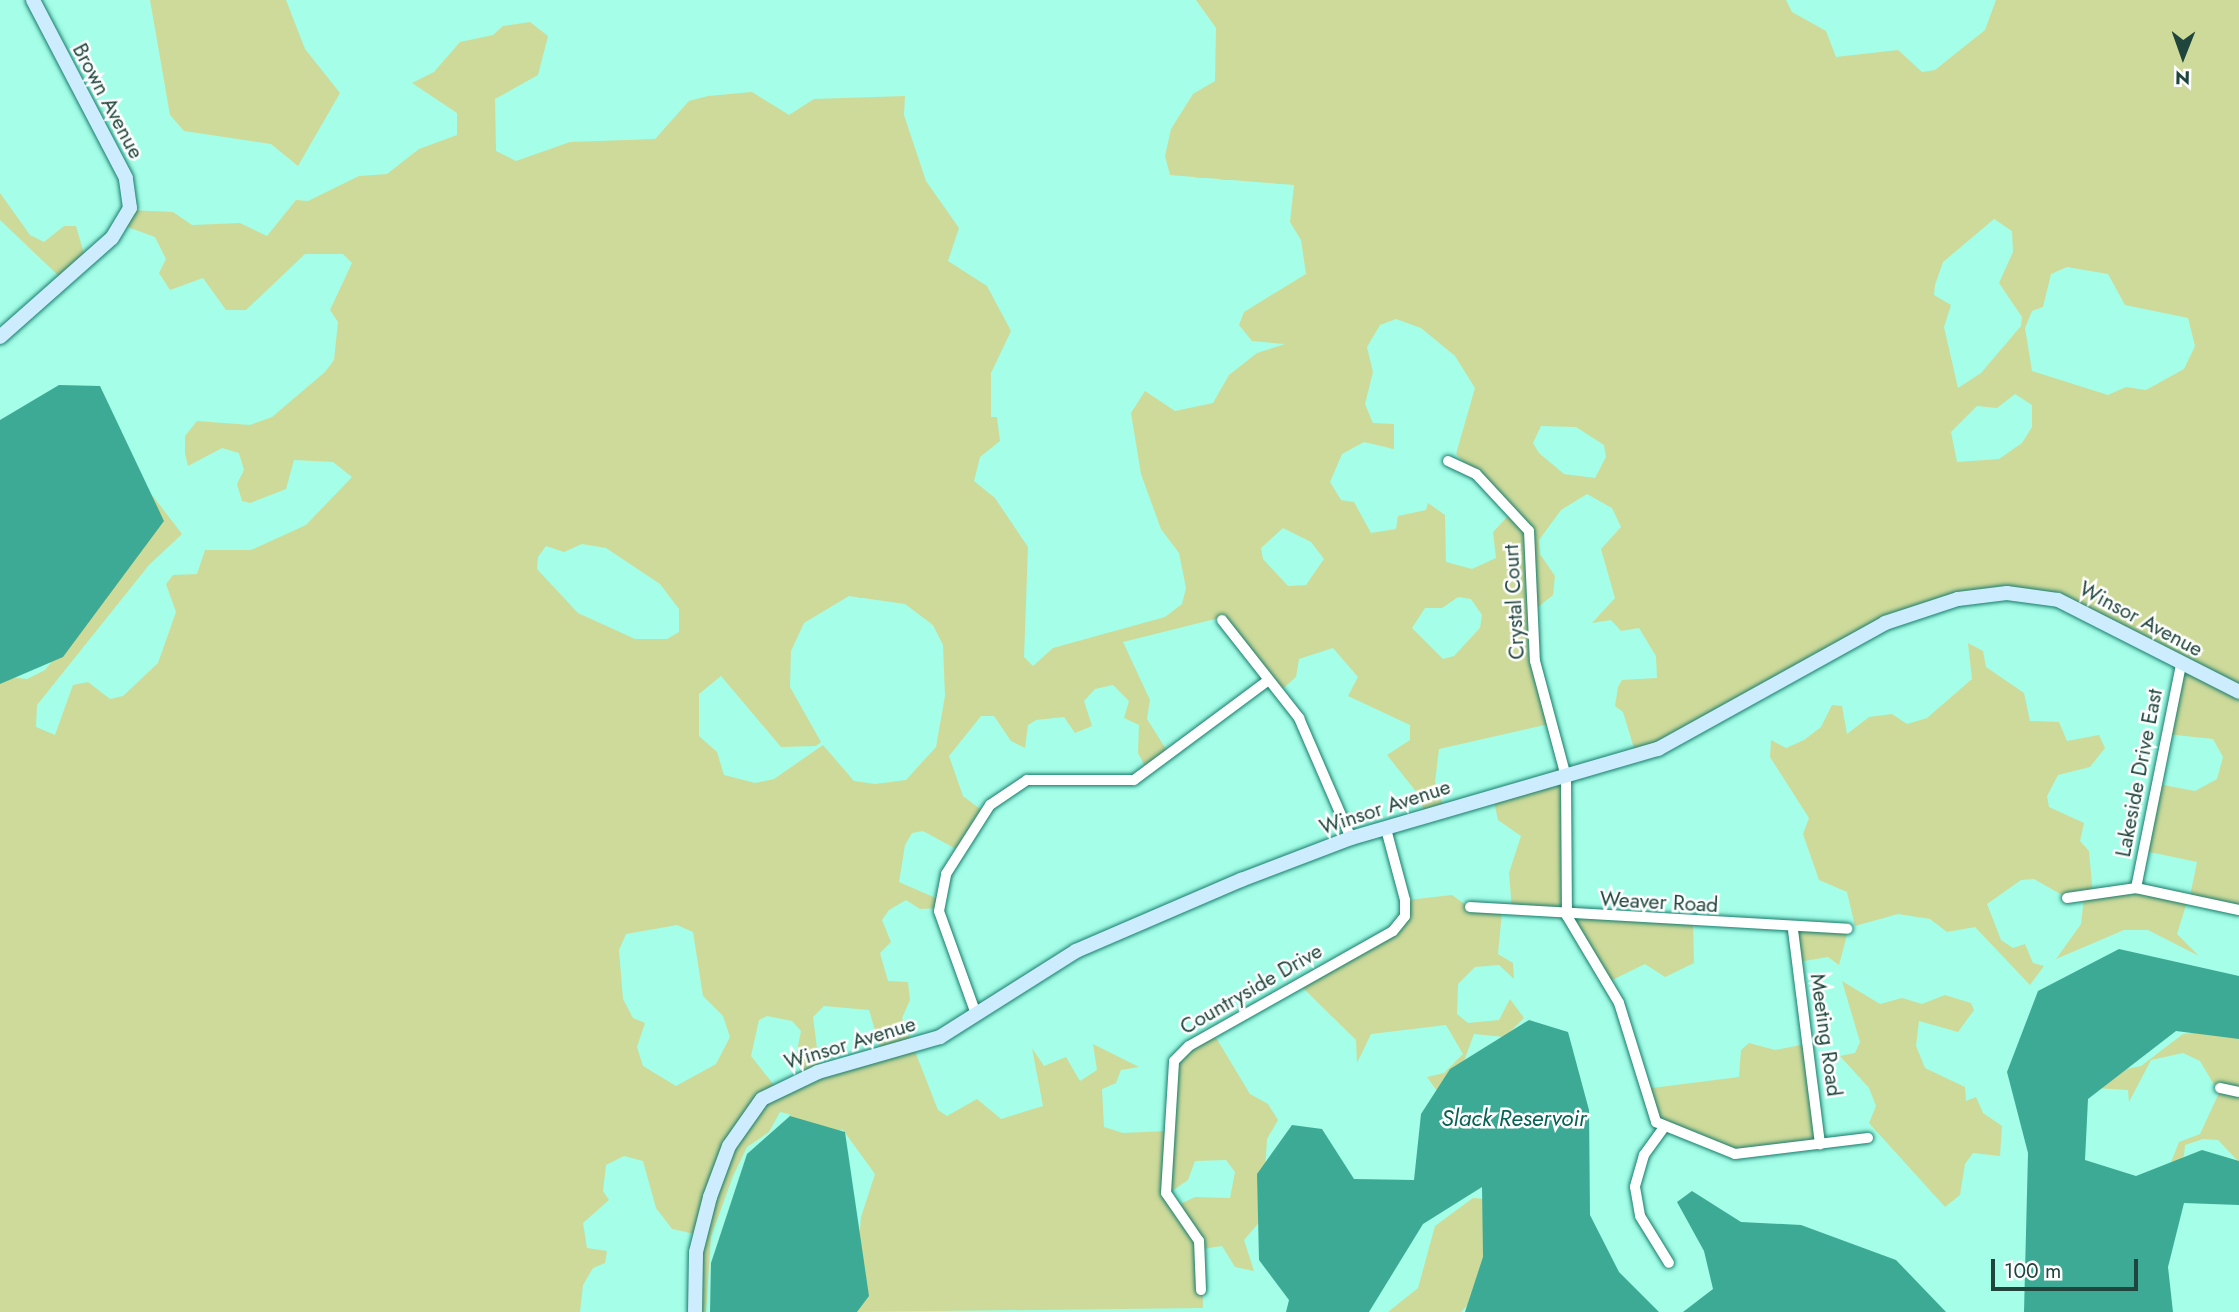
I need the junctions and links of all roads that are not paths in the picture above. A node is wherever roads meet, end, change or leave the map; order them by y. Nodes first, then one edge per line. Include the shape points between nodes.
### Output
1 (33, 0) edge
2 (0, 337) edge
3 (1448, 461) dead end
4 (1223, 620) dead end
5 (2181, 665) junction
6 (1266, 682) junction
7 (2239, 692) edge
8 (1566, 777) junction
9 (1386, 829) junction
10 (1351, 838) junction
11 (2136, 888) junction
12 (2067, 898) dead end
13 (1470, 907) dead end
14 (2239, 909) edge
15 (1567, 916) junction
16 (1847, 929) dead end
17 (1793, 930) junction
18 (976, 1014) junction
19 (2220, 1088) dead end
20 (2239, 1092) edge
21 (1665, 1126) junction
22 (1868, 1138) dead end
23 (1820, 1144) junction
24 (1668, 1263) dead end
25 (1201, 1290) dead end
26 (695, 1312) edge

1 - 2 street, Brown Avenue via 126,178 130,208 122,229
3 - 8 street, Crystal Court via 1476,474 1529,531 1535,661
4 - 6 street
5 - 7 street, Winsor Avenue
5 - 8 street, Winsor Avenue via 2058,600 2007,593 1958,599 1885,623 1695,733
5 - 11 street, Lakeside Drive East
6 - 10 street via 1299,718
6 - 18 street via 1134,780 1027,780 990,805 946,874 939,911
8 - 9 street, Winsor Avenue
8 - 15 street, Crystal Court
9 - 10 street, Winsor Avenue
9 - 25 street, Countryside Drive via 1405,900 1405,916 1393,931 1189,1046 1174,1060 1166,1193 1199,1241
10 - 18 street, Winsor Avenue via 1076,951
11 - 12 street
11 - 14 street
13 - 15 street, Weaver Road
15 - 17 street, Weaver Road
15 - 21 street via 1619,1003 1647,1104
16 - 17 street, Weaver Road
17 - 23 street, Meeting Road
18 - 26 street, Winsor Avenue via 940,1037 818,1072 762,1098 746,1116 716,1176 698,1240
19 - 20 street
21 - 23 street via 1735,1154
21 - 24 street via 1644,1155 1635,1188 1640,1216
22 - 23 street

